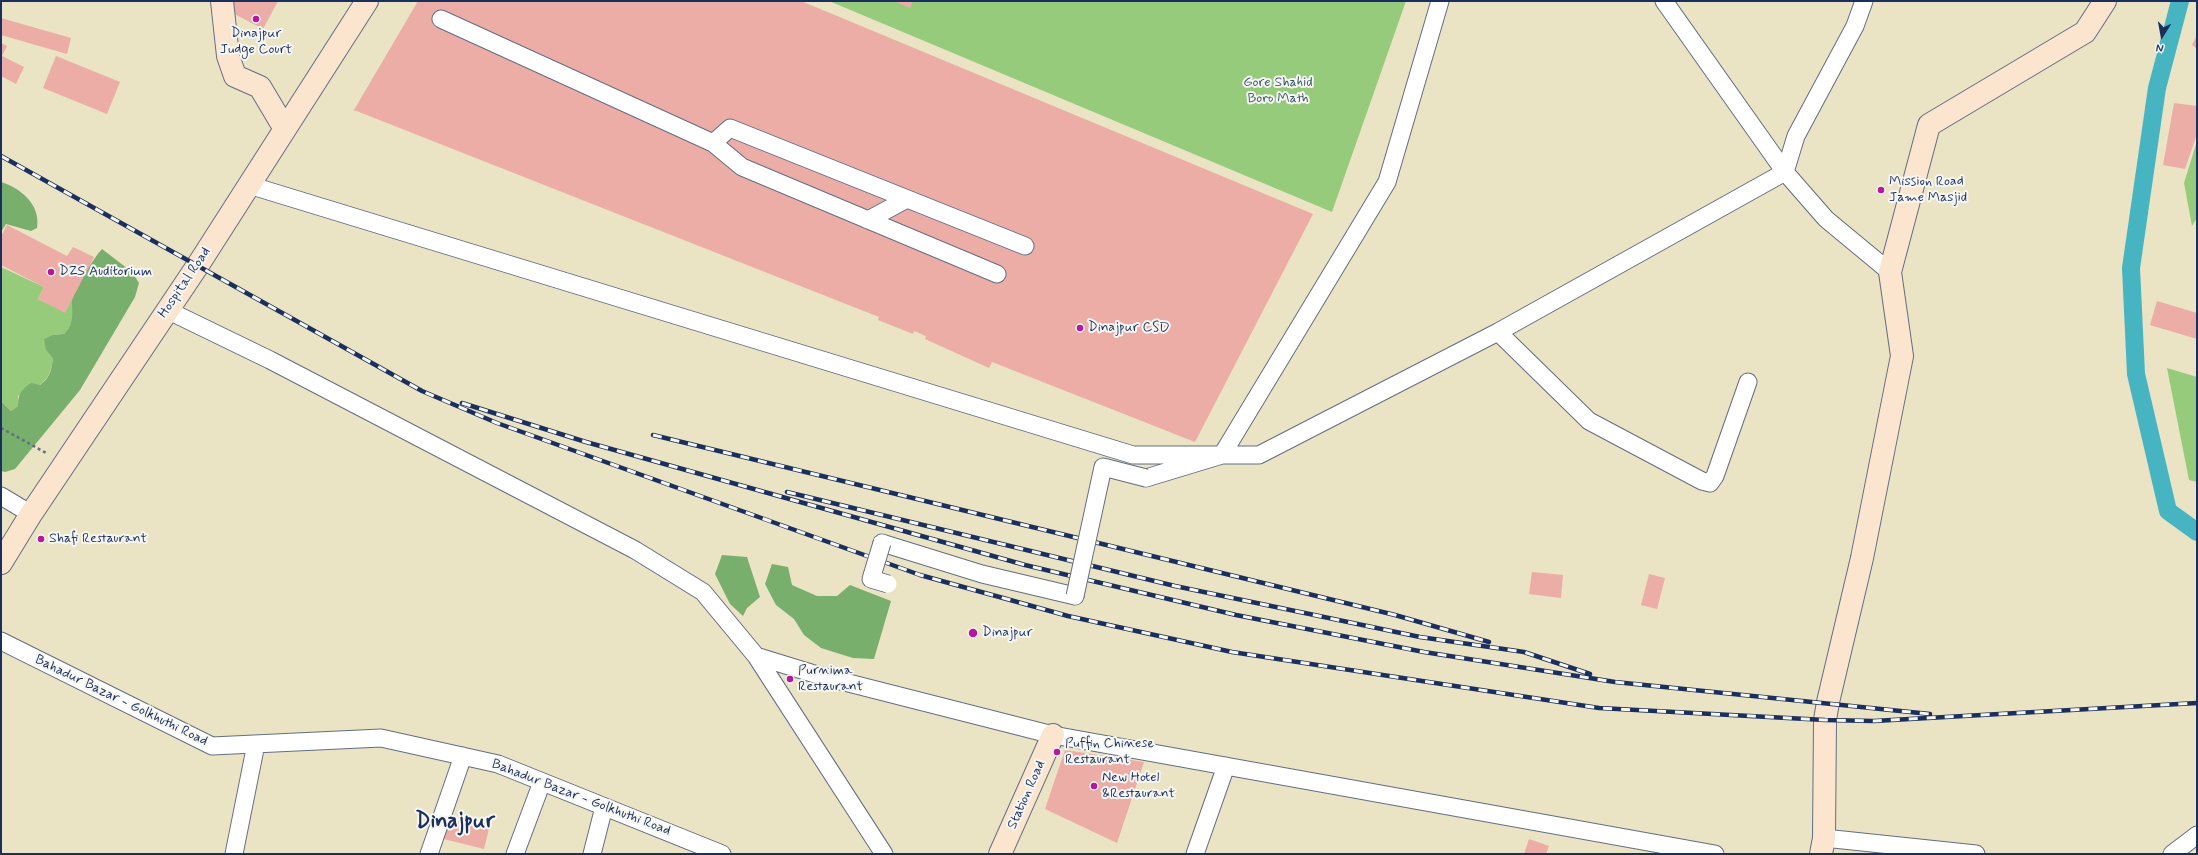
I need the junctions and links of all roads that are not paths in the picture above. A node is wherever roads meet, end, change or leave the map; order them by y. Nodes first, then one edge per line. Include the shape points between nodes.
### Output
1 (222, 1) edge
2 (367, 1) edge
3 (1440, 1) edge
4 (1664, 1) edge
5 (1864, 1) edge
6 (2105, 1) edge
7 (441, 19) dead end
8 (285, 129) junction
9 (713, 143) junction
10 (1785, 172) junction
11 (249, 185) junction
12 (906, 199) junction
13 (868, 220) junction
14 (1025, 246) dead end
15 (1890, 272) junction
16 (997, 274) dead end
17 (167, 310) junction
18 (1498, 332) junction
19 (1748, 382) dead end
20 (1222, 455) junction
21 (1, 496) edge
22 (31, 514) junction
23 (1, 563) edge
24 (888, 584) dead end
25 (1, 641) edge
26 (756, 656) junction
27 (1053, 736) junction
28 (256, 744) junction
29 (463, 756) junction
30 (1226, 766) junction
31 (542, 782) junction
32 (604, 806) junction
33 (2197, 835) edge
34 (1823, 846) edge
35 (704, 850) edge
36 (234, 854) edge
37 (429, 854) edge
38 (515, 854) edge
39 (592, 854) edge
40 (722, 854) edge
41 (884, 854) edge
42 (1000, 854) edge
43 (1195, 854) edge
44 (1715, 854) edge
45 (1976, 854) edge
46 (2172, 854) edge

1 - 8 street via 228,56 235,76 260,87
2 - 8 street, Hospital Road
3 - 20 street via 1387,182
4 - 10 street
5 - 10 street via 1855,26 1796,136
6 - 15 street via 2085,32 1930,125
7 - 9 street
8 - 11 street, Hospital Road
9 - 12 street via 730,128
9 - 13 street via 742,166
10 - 15 street via 1826,219
10 - 18 street
11 - 17 street, Hospital Road
11 - 20 street via 1133,455
12 - 13 street
12 - 14 street
13 - 16 street
15 - 34 street via 1902,356 1862,558 1825,720
17 - 22 street, Hospital Road
17 - 26 street via 270,360 635,550 703,592
18 - 19 street via 1589,421 1710,483 1715,476
18 - 20 street via 1259,455
20 - 24 street, bridge via 1146,478 1103,467 1075,596 982,574 882,543 872,579
21 - 22 street
22 - 23 street, Hospital Road
25 - 28 street, Bahadur Bazar - Golkhuthi Road via 212,746
26 - 27 street via 821,676
26 - 41 street
27 - 30 street
27 - 42 street, Station Road
28 - 29 street, Bahadur Bazar - Golkhuthi Road via 381,738
28 - 36 street
29 - 31 street, Bahadur Bazar - Golkhuthi Road via 498,764
29 - 37 street
30 - 43 street
30 - 44 street
31 - 32 street, Bahadur Bazar - Golkhuthi Road
31 - 38 street
32 - 35 street, Bahadur Bazar - Golkhuthi Road
32 - 39 street
33 - 46 street
34 - 45 street
35 - 40 street, Bahadur Bazar - Golkhuthi Road

